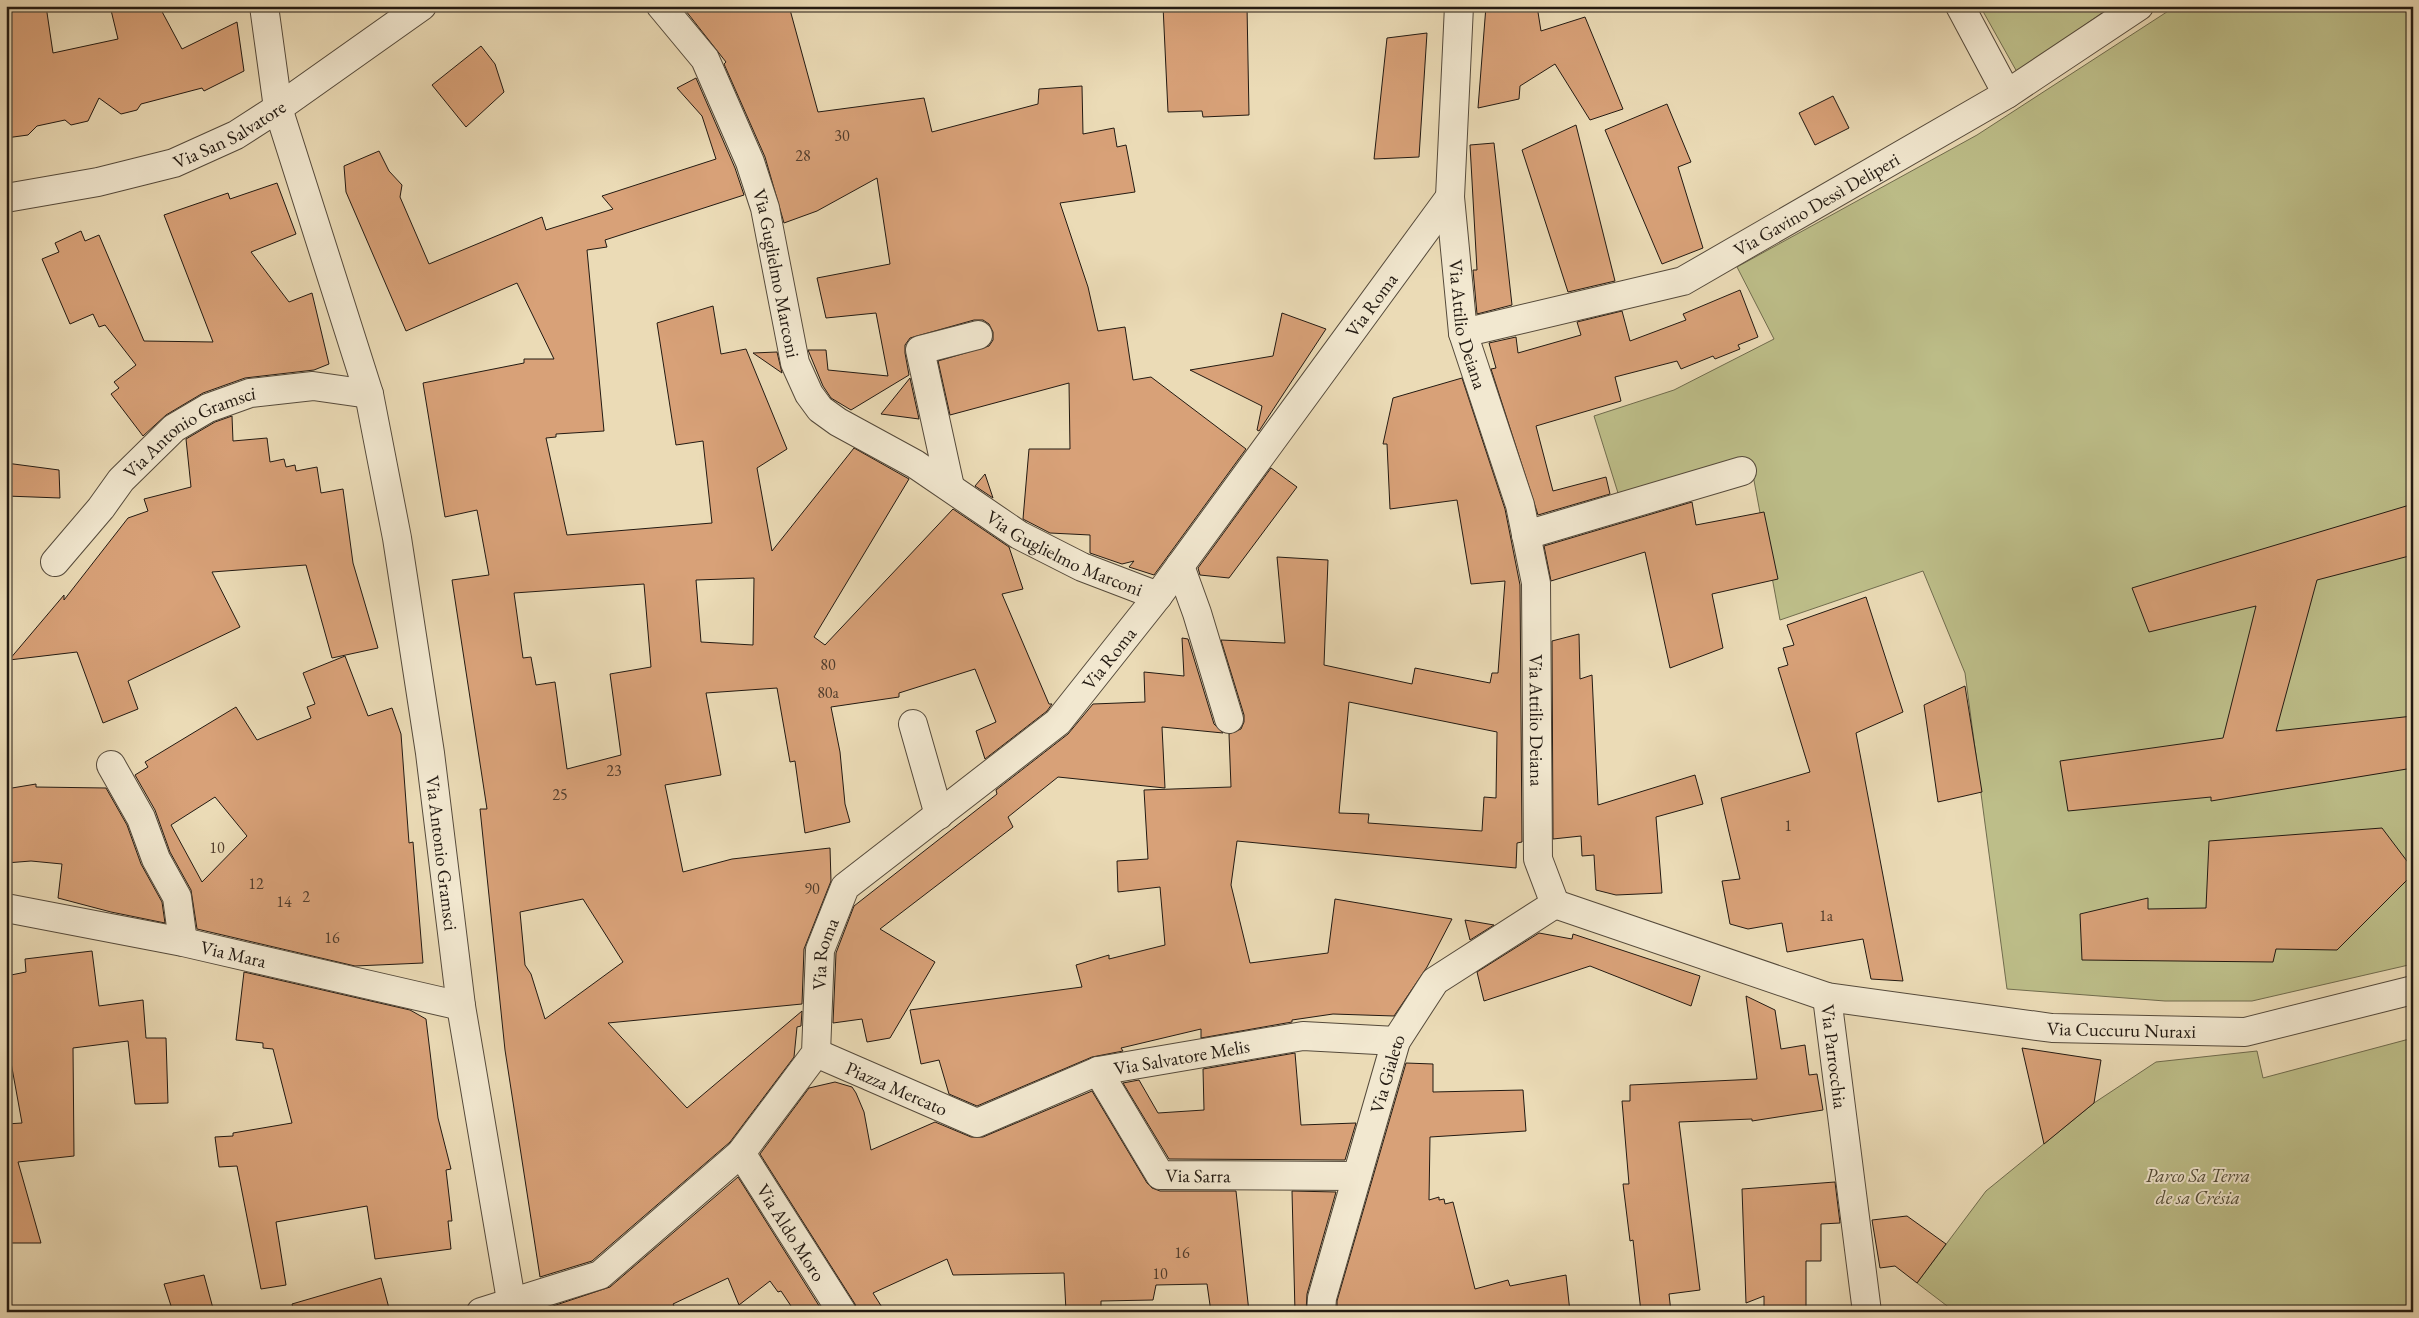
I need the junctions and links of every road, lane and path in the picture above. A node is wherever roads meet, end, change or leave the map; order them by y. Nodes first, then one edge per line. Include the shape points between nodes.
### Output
1 (264, 6) edge
2 (422, 6) edge
3 (661, 6) edge
4 (1459, 6) edge
5 (1960, 6) edge
6 (2139, 6) edge
7 (2007, 94) junction
8 (278, 108) junction
9 (1450, 196) junction
10 (6, 198) edge
11 (1463, 333) junction
12 (978, 335) dead end
13 (369, 394) junction
14 (1742, 471) dead end
15 (950, 487) junction
16 (1526, 535) junction
17 (55, 562) dead end
18 (1180, 566) junction
19 (1158, 596) junction
20 (1229, 719) dead end
21 (913, 724) dead end
22 (111, 765) dead end
23 (939, 815) junction
24 (1555, 904) junction
25 (6, 908) edge
26 (182, 942) junction
27 (2413, 990) edge
28 (1827, 997) junction
29 (461, 1006) junction
30 (1396, 1041) junction
31 (816, 1053) junction
32 (1098, 1071) junction
33 (977, 1123) joint
34 (741, 1153) junction
35 (1357, 1176) junction
36 (512, 1308) edge
37 (482, 1312) edge
38 (842, 1312) edge
39 (1321, 1312) edge
40 (1867, 1312) edge

1 - 8 street, Via Antonio Gramsci
2 - 8 street, Via San Salvatore
3 - 15 street, Via Guglielmo Marconi via 705,59 750,162 765,208 795,363 809,394 820,409 838,422
4 - 9 street
5 - 7 street
6 - 7 street, Via Gavino Dessì Deliperi
7 - 11 street, Via Gavino Dessì Deliperi via 1683,281
8 - 10 street, Via San Salvatore via 236,135 174,164 98,182
8 - 13 street, Via Antonio Gramsci
9 - 11 street, Via Attilio Deiana
9 - 18 street, Via Roma
11 - 16 street, Via Attilio Deiana via 1520,505
12 - 15 street via 920,350
13 - 17 street, Via Antonio Gramsci via 313,386 250,393 208,408 174,428 121,480
13 - 29 street, Via Antonio Gramsci via 398,545 430,753
14 - 16 street
15 - 19 street, Via Guglielmo Marconi via 1019,535 1082,567
16 - 24 street, Via Attilio Deiana via 1536,582 1538,859
18 - 19 street, Via Roma
18 - 20 street
19 - 23 street, Via Roma via 1058,722
21 - 23 street
22 - 26 street via 141,818 156,859 176,897
23 - 31 street, Via Roma via 845,887 820,950
24 - 28 street, Via Parrocchia
24 - 30 street, Via Gialeto via 1436,980
25 - 26 street, Via Mara
26 - 29 street, Via Mara
27 - 28 street, Via Cuccuru Nuraxi via 2245,1032 2052,1028
28 - 40 street, Via Parrocchia
29 - 36 street, Via Antonio Gramsci
30 - 32 street, Via Salvatore Melis via 1303,1036
30 - 35 street, Via Gialeto
31 - 33 street, Piazza Mercato
31 - 34 street
32 - 33 street, Via Salvatore Melis
32 - 35 street, Via Sarra via 1160,1175
34 - 36 street via 600,1275
34 - 38 street, Via Aldo Moro
35 - 39 street, Via Gialeto via 1322,1298
36 - 37 street

